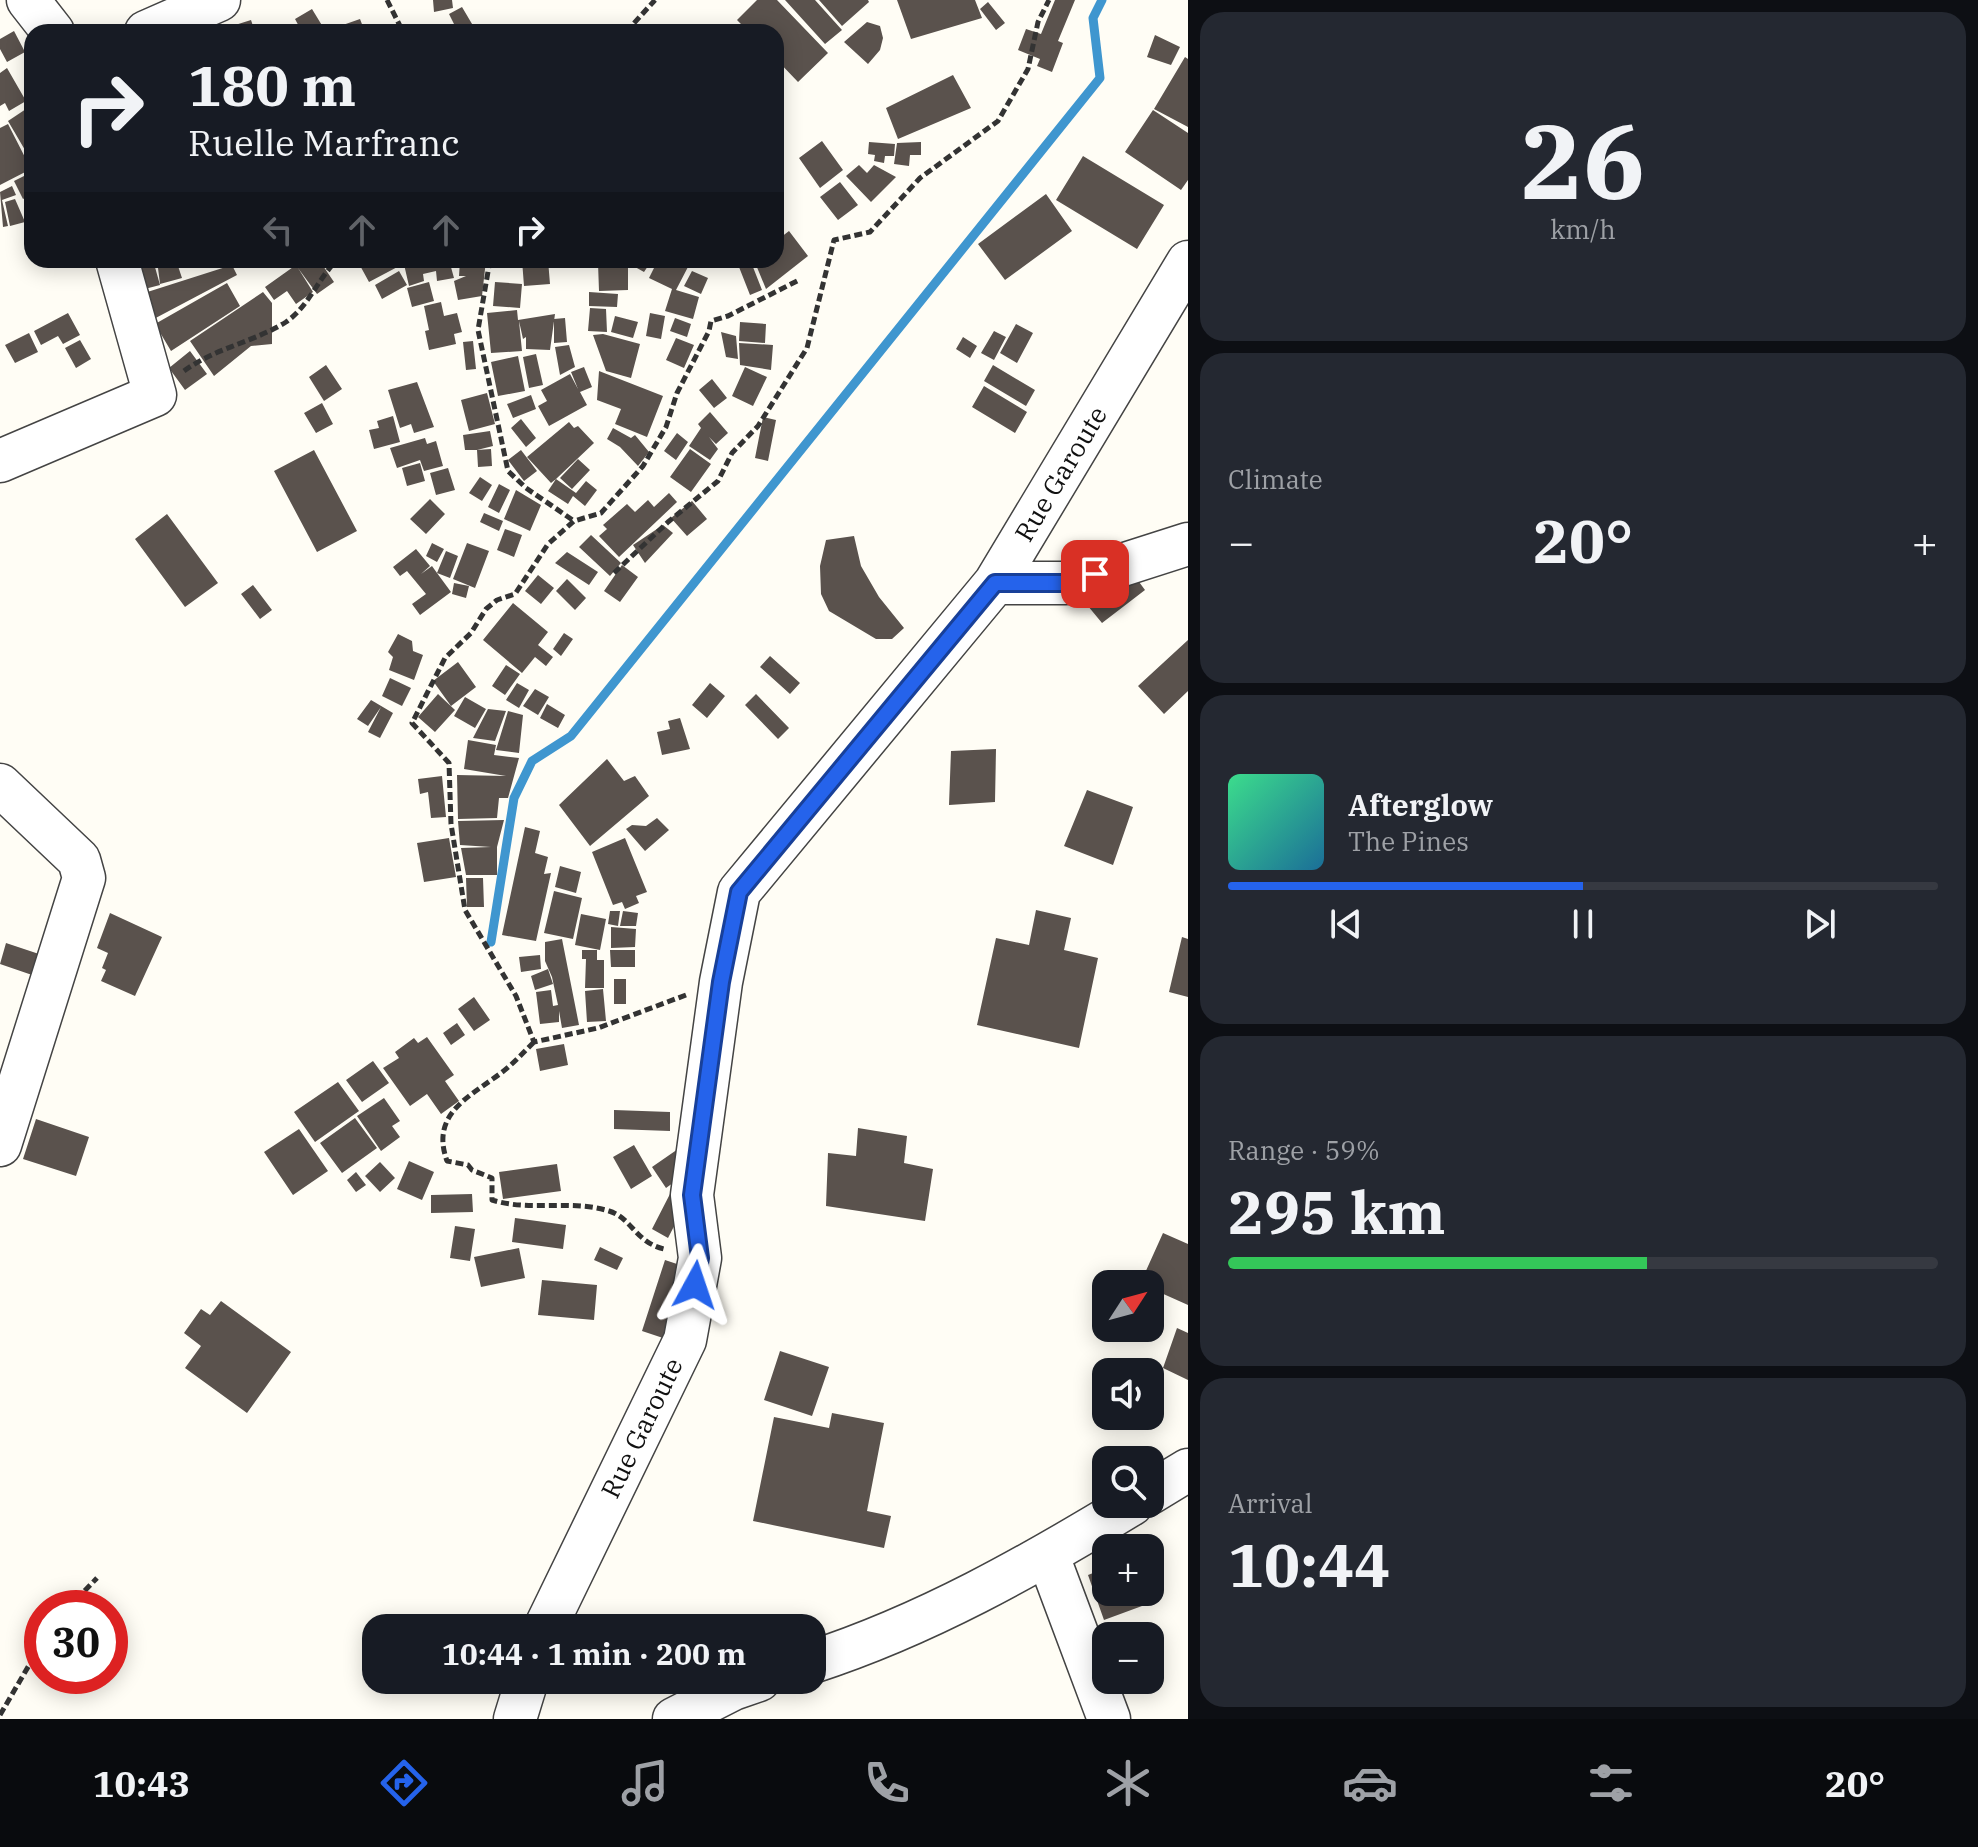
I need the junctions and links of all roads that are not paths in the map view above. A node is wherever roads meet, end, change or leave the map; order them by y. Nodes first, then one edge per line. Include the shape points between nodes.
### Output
1 (8, 0) edge
2 (28, 0) edge
3 (219, 0) edge
4 (0, 4) edge
5 (47, 24) edge
6 (164, 24) edge
7 (1188, 262) edge
8 (119, 268) edge
9 (17, 454) edge
10 (1188, 544) edge
11 (995, 583) junction
12 (0, 785) edge
13 (0, 1145) edge
14 (1188, 1470) edge
15 (1164, 1485) edge
16 (1109, 1518) edge
17 (1048, 1556) junction
18 (552, 1614) edge
19 (826, 1657) edge
20 (523, 1694) edge
21 (723, 1694) edge
22 (515, 1719) edge
23 (674, 1719) edge
24 (1109, 1719) edge

1 - 4 street
2 - 5 street
3 - 6 street
7 - 11 street, Rue Garoute
8 - 9 street via 155,395
10 - 11 street via 1066,583
11 - 18 street, Rue Garoute via 739,892 692,1195 700,1258 685,1340
12 - 13 street via 79,860 84,878
14 - 15 street
16 - 17 street
17 - 19 street
17 - 24 street
20 - 22 street
21 - 23 street

